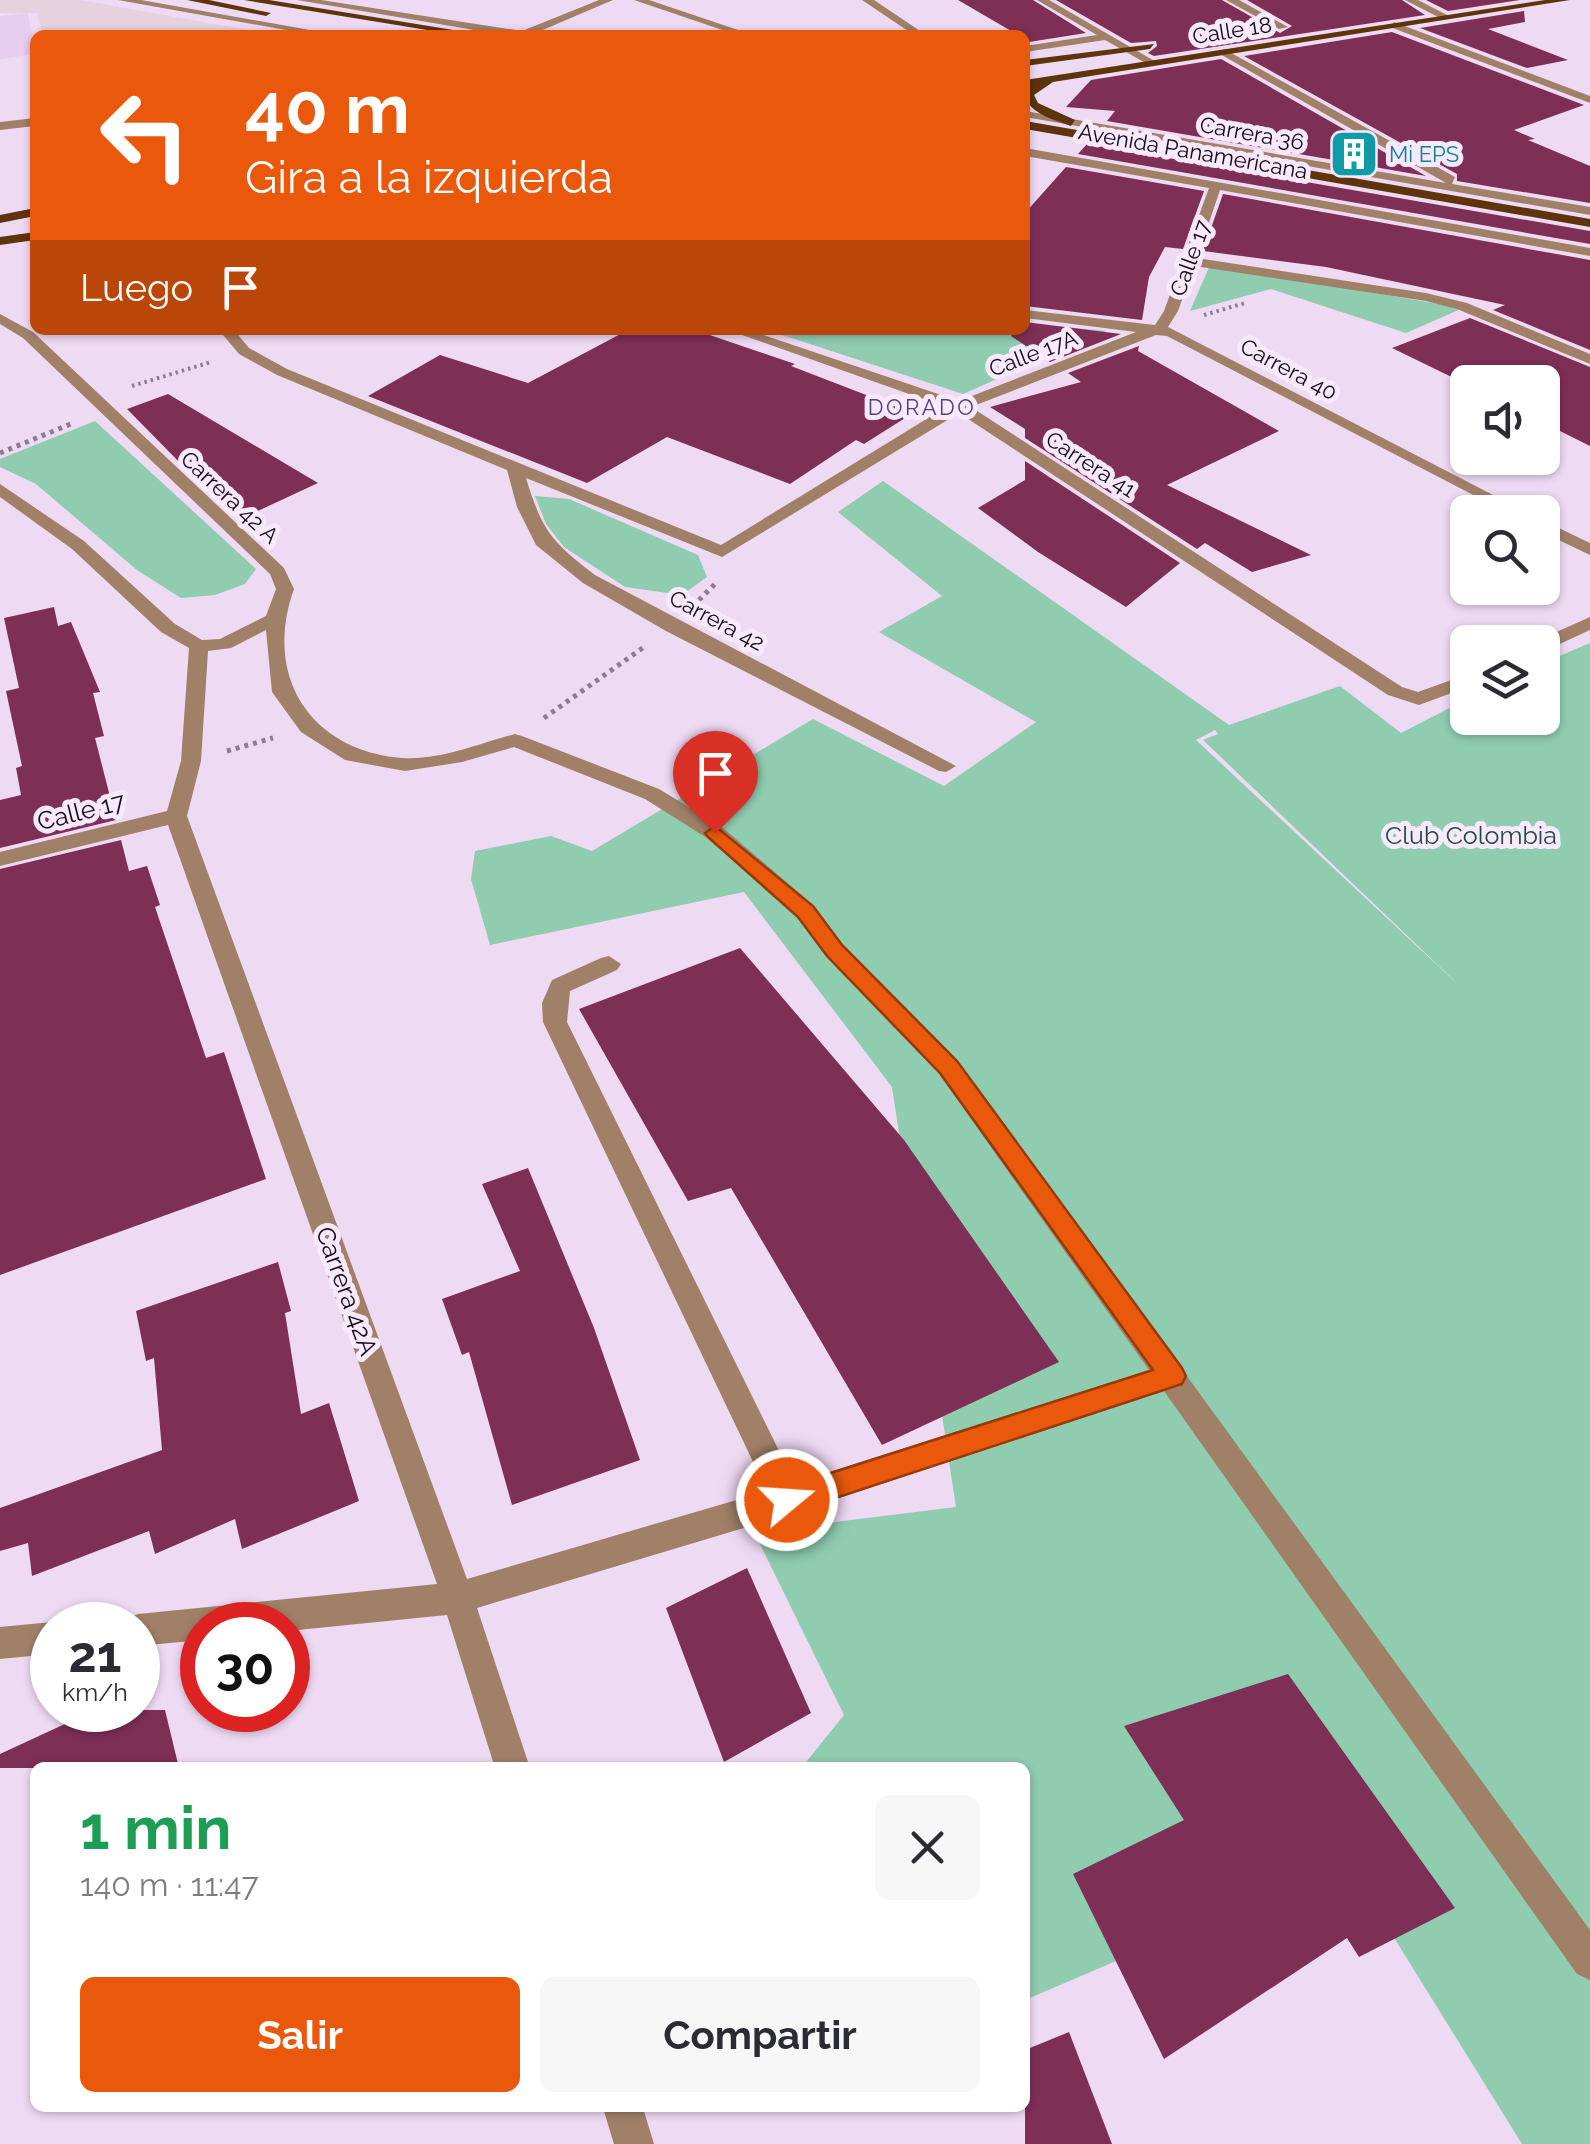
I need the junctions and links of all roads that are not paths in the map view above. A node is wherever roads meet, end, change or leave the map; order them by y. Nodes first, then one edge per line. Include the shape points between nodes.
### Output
1 (123, 0) edge
2 (192, 0) edge
3 (249, 0) edge
4 (302, 0) edge
5 (348, 0) edge
6 (608, 0) edge
7 (638, 0) edge
8 (867, 0) edge
9 (1042, 0) edge
10 (1230, 0) edge
11 (1565, 0) edge
12 (1452, 2) edge
13 (1407, 4) edge
14 (333, 5) junction
15 (1423, 6) junction
16 (1446, 17) junction
17 (1299, 24) dead end
18 (1394, 25) junction
19 (1282, 27) junction
20 (333, 29) edge
21 (446, 30) edge
22 (491, 30) edge
23 (535, 30) edge
24 (732, 30) edge
25 (914, 30) edge
26 (1263, 30) dead end
27 (1106, 37) junction
28 (1167, 44) dead end
29 (1030, 48) edge
30 (1128, 49) junction
31 (1224, 52) junction
32 (1030, 62) edge
33 (1152, 63) junction
34 (1053, 78) junction
35 (1030, 82) edge
36 (1030, 93) edge
37 (1030, 100) edge
38 (1590, 100) edge
39 (1030, 115) edge
40 (1072, 122) junction
41 (30, 123) edge
42 (0, 126) edge
43 (1030, 126) edge
44 (1030, 143) edge
45 (1030, 155) edge
46 (1216, 186) junction
47 (1469, 190) junction
48 (1590, 207) edge
49 (30, 216) edge
50 (0, 221) edge
51 (1590, 223) edge
52 (30, 237) edge
53 (1590, 240) edge
54 (0, 241) edge
55 (1590, 252) edge
56 (1190, 260) junction
57 (1030, 315) edge
58 (0, 318) edge
59 (1160, 328) junction
60 (230, 335) edge
61 (751, 335) edge
62 (1590, 359) edge
63 (959, 406) junction
64 (514, 468) junction
65 (0, 490) edge
66 (1485, 495) edge
67 (1560, 534) edge
68 (1590, 550) edge
69 (274, 619) junction
70 (1590, 623) edge
71 (1560, 637) edge
72 (198, 646) junction
73 (1450, 687) edge
74 (946, 766) dead end
75 (176, 816) junction
76 (0, 859) edge
77 (609, 964) dead end
78 (1172, 1376) junction
79 (787, 1500) junction
80 (458, 1598) junction
81 (160, 1628) edge
82 (30, 1640) edge
83 (0, 1643) edge
84 (511, 1762) edge
85 (1590, 1961) edge
86 (624, 2112) edge
87 (634, 2144) edge

1 - 20 street
2 - 20 main road
3 - 21 main road
4 - 14 street
5 - 14 street
6 - 23 street
7 - 24 street
8 - 25 street
9 - 27 street
10 - 19 street
11 - 16 main road, Calle 18
12 - 15 main road
13 - 15 main road
14 - 22 street
15 - 16 street
16 - 18 main road, Calle 18
17 - 19 main road, Calle 18
18 - 31 main road, Calle 18
18 - 38 street
19 - 26 main road, Calle 18
27 - 29 street
27 - 30 street
28 - 30 main road, Calle 18
30 - 32 main road, Calle 18
30 - 33 street
31 - 33 main road, Calle 18
31 - 47 street
33 - 34 main road, Calle 18
34 - 35 main road, Calle 18
34 - 36 main road
37 - 40 main road
39 - 40 street, Carrera 36
40 - 47 street, Carrera 36
41 - 42 street
43 - 51 main road, Avenida Panamericana
44 - 53 main road, Avenida Panamericana
45 - 46 street
46 - 55 street
46 - 56 street, Calle 17
47 - 48 street, Carrera 36
49 - 50 main road
52 - 54 main road
56 - 59 street, Calle 17
56 - 62 street via 1462,306
57 - 59 street, Carrera 40
58 - 69 street, Carrera 42 A via 28,335 278,572 285,589
59 - 63 street, Calle 17A
59 - 66 street, Carrera 40
60 - 64 street via 244,351 282,372
61 - 63 street, Carrera 41
63 - 64 street, Calle 17A via 722,552
63 - 73 street, Carrera 41 via 1394,691 1419,699
64 - 74 street, Carrera 42 via 545,545 589,578
65 - 72 street via 78,545 168,628
67 - 68 street
69 - 72 street via 224,644
69 - 78 street, Carrera 42 A via 282,692 308,728 352,755 405,765 516,740 652,794 729,844 805,912 948,1067
70 - 71 street
72 - 75 street via 191,761
75 - 76 street, Calle 17
75 - 80 street, Carrera 42A
77 - 79 street via 560,986 554,1022
78 - 79 street
78 - 85 street
79 - 80 street
80 - 81 street
80 - 84 street, Carrera 42A
82 - 83 street
86 - 87 street

